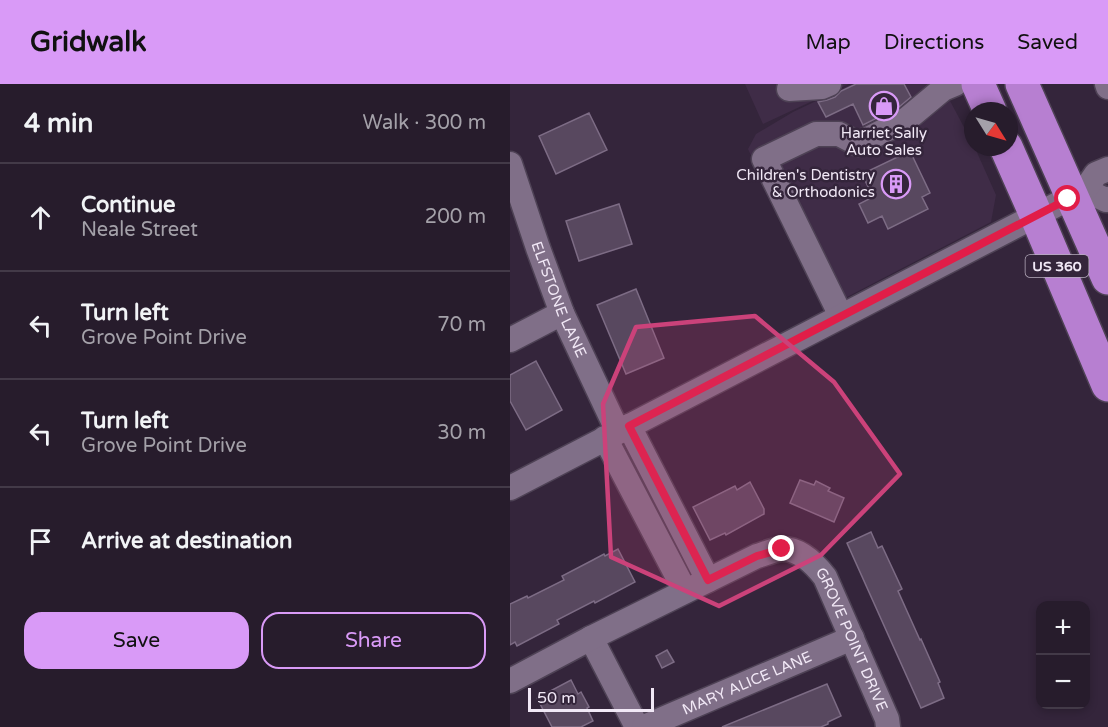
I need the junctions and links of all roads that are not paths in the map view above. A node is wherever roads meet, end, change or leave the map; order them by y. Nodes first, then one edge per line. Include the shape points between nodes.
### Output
1 (829, 84) edge
2 (955, 84) edge
3 (978, 84) edge
4 (1022, 84) edge
5 (789, 89) dead end
6 (986, 102) edge
7 (1010, 156) edge
8 (510, 164) edge
9 (1108, 169) edge
10 (1079, 193) junction
11 (1108, 199) edge
12 (1036, 214) junction
13 (1108, 278) edge
14 (562, 313) junction
15 (841, 316) junction
16 (510, 340) edge
17 (1108, 385) edge
18 (617, 432) junction
19 (510, 488) edge
20 (708, 580) junction
21 (685, 591) junction
22 (591, 638) junction
23 (852, 638) junction
24 (510, 681) edge
25 (638, 727) edge
26 (644, 727) edge
27 (888, 727) edge

1 - 5 street
2 - 15 street via 943,89 907,119 858,144 839,134 816,134 764,159
3 - 6 highway
4 - 10 highway, US 360
7 - 12 highway, US 360
8 - 14 street, ELFSTONE LANE
9 - 10 street via 1096,174
10 - 11 street
10 - 12 street
10 - 13 highway, US 360
12 - 15 street
12 - 17 highway, US 360
14 - 16 street
14 - 18 street, ELFSTONE LANE
15 - 18 street
18 - 19 street
18 - 20 street
18 - 21 street
20 - 21 street, GROVE POINT DRIVE
20 - 23 street, GROVE POINT DRIVE via 757,556 782,549 798,552 825,577
21 - 22 street, GROVE POINT DRIVE
22 - 24 street, GROVE POINT DRIVE
22 - 25 street
23 - 26 street, MARY ALICE LANE
23 - 27 street, GROVE POINT DRIVE

